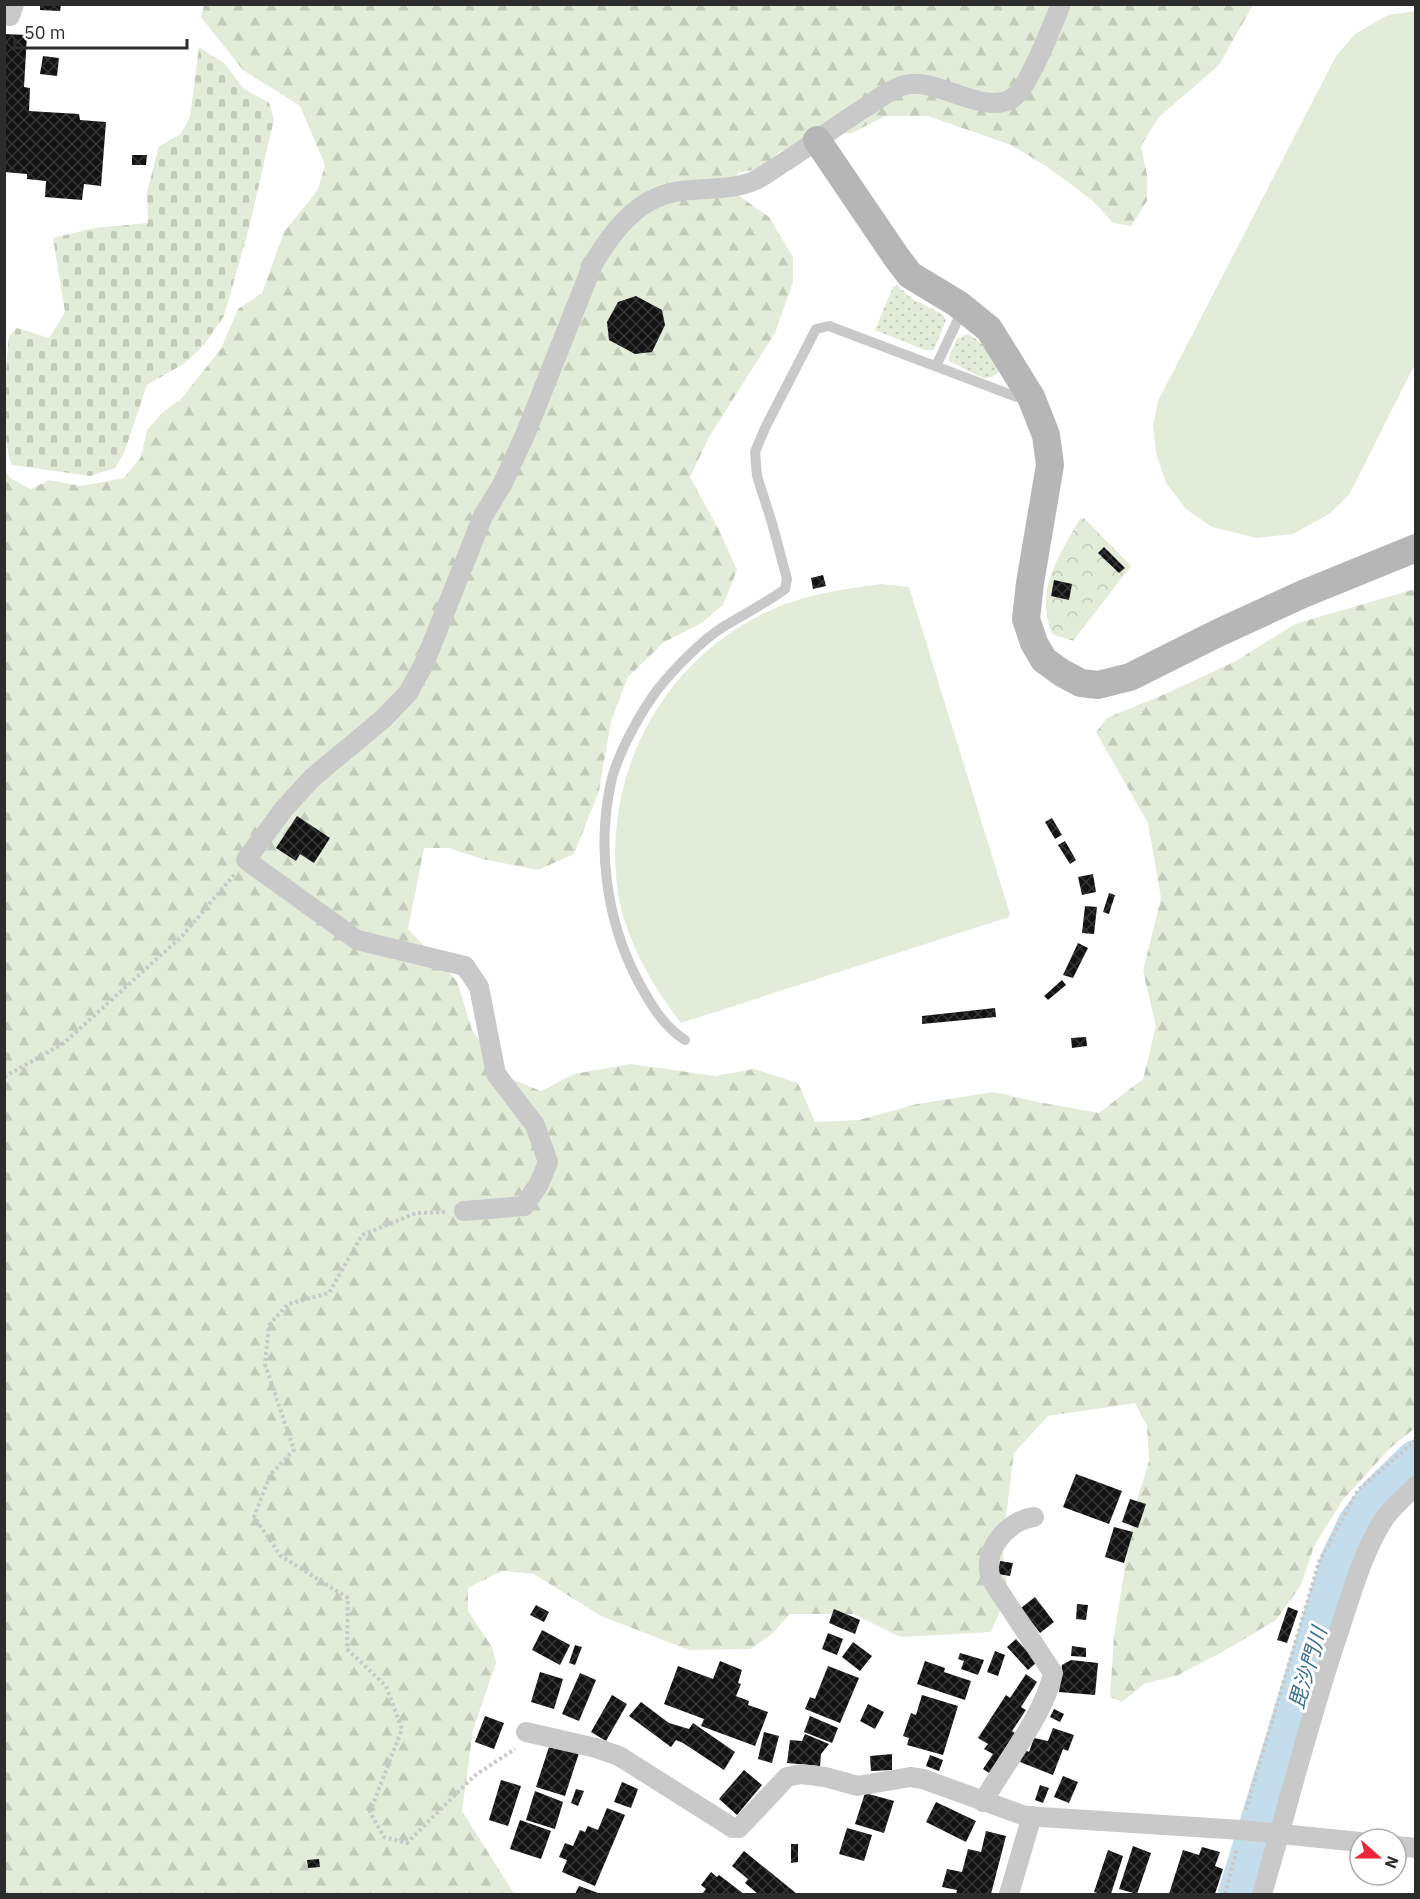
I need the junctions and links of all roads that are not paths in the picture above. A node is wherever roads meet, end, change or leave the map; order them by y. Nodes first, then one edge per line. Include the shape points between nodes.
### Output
1 (1061, 4) edge
2 (817, 140) junction
3 (964, 309) junction
4 (936, 366) junction
5 (1031, 397) junction
6 (1416, 548) edge
7 (685, 1041) dead end
8 (464, 1211) road end
9 (1416, 1486) edge
10 (1034, 1517) dead end
11 (526, 1732) road end
12 (983, 1802) junction
13 (1032, 1816) junction
14 (1279, 1835) junction
15 (1348, 1841) edge
16 (1009, 1894) edge
17 (1262, 1894) edge

1 - 2 street via 1025,84 1015,97 995,104 918,83 904,85
2 - 3 street via 910,274
2 - 8 street via 747,184 658,197 641,207 607,240 593,264 525,435 483,516 424,664 408,693 312,778 246,860 357,940 465,966 479,987 496,1074 536,1125 548,1162 524,1206
3 - 4 lane
3 - 5 street via 988,329
4 - 5 lane via 1017,397
4 - 7 lane via 829,326 816,329 755,452 757,476 787,579 785,589 721,628 693,651 657,690 626,742 613,777 605,829 605,870 615,927 650,1003
5 - 6 street via 1046,435 1050,465 1026,619 1044,660 1081,682 1098,685 1130,677 1260,613
9 - 14 street via 1384,1518 1363,1561 1326,1671
10 - 12 street via 1012,1525 995,1546 988,1566 993,1582 1053,1673 1033,1721
11 - 12 street via 618,1756 734,1828 739,1828 787,1777 801,1774 858,1786 910,1777
12 - 13 street
13 - 14 street
13 - 16 street
14 - 15 street
14 - 17 street

